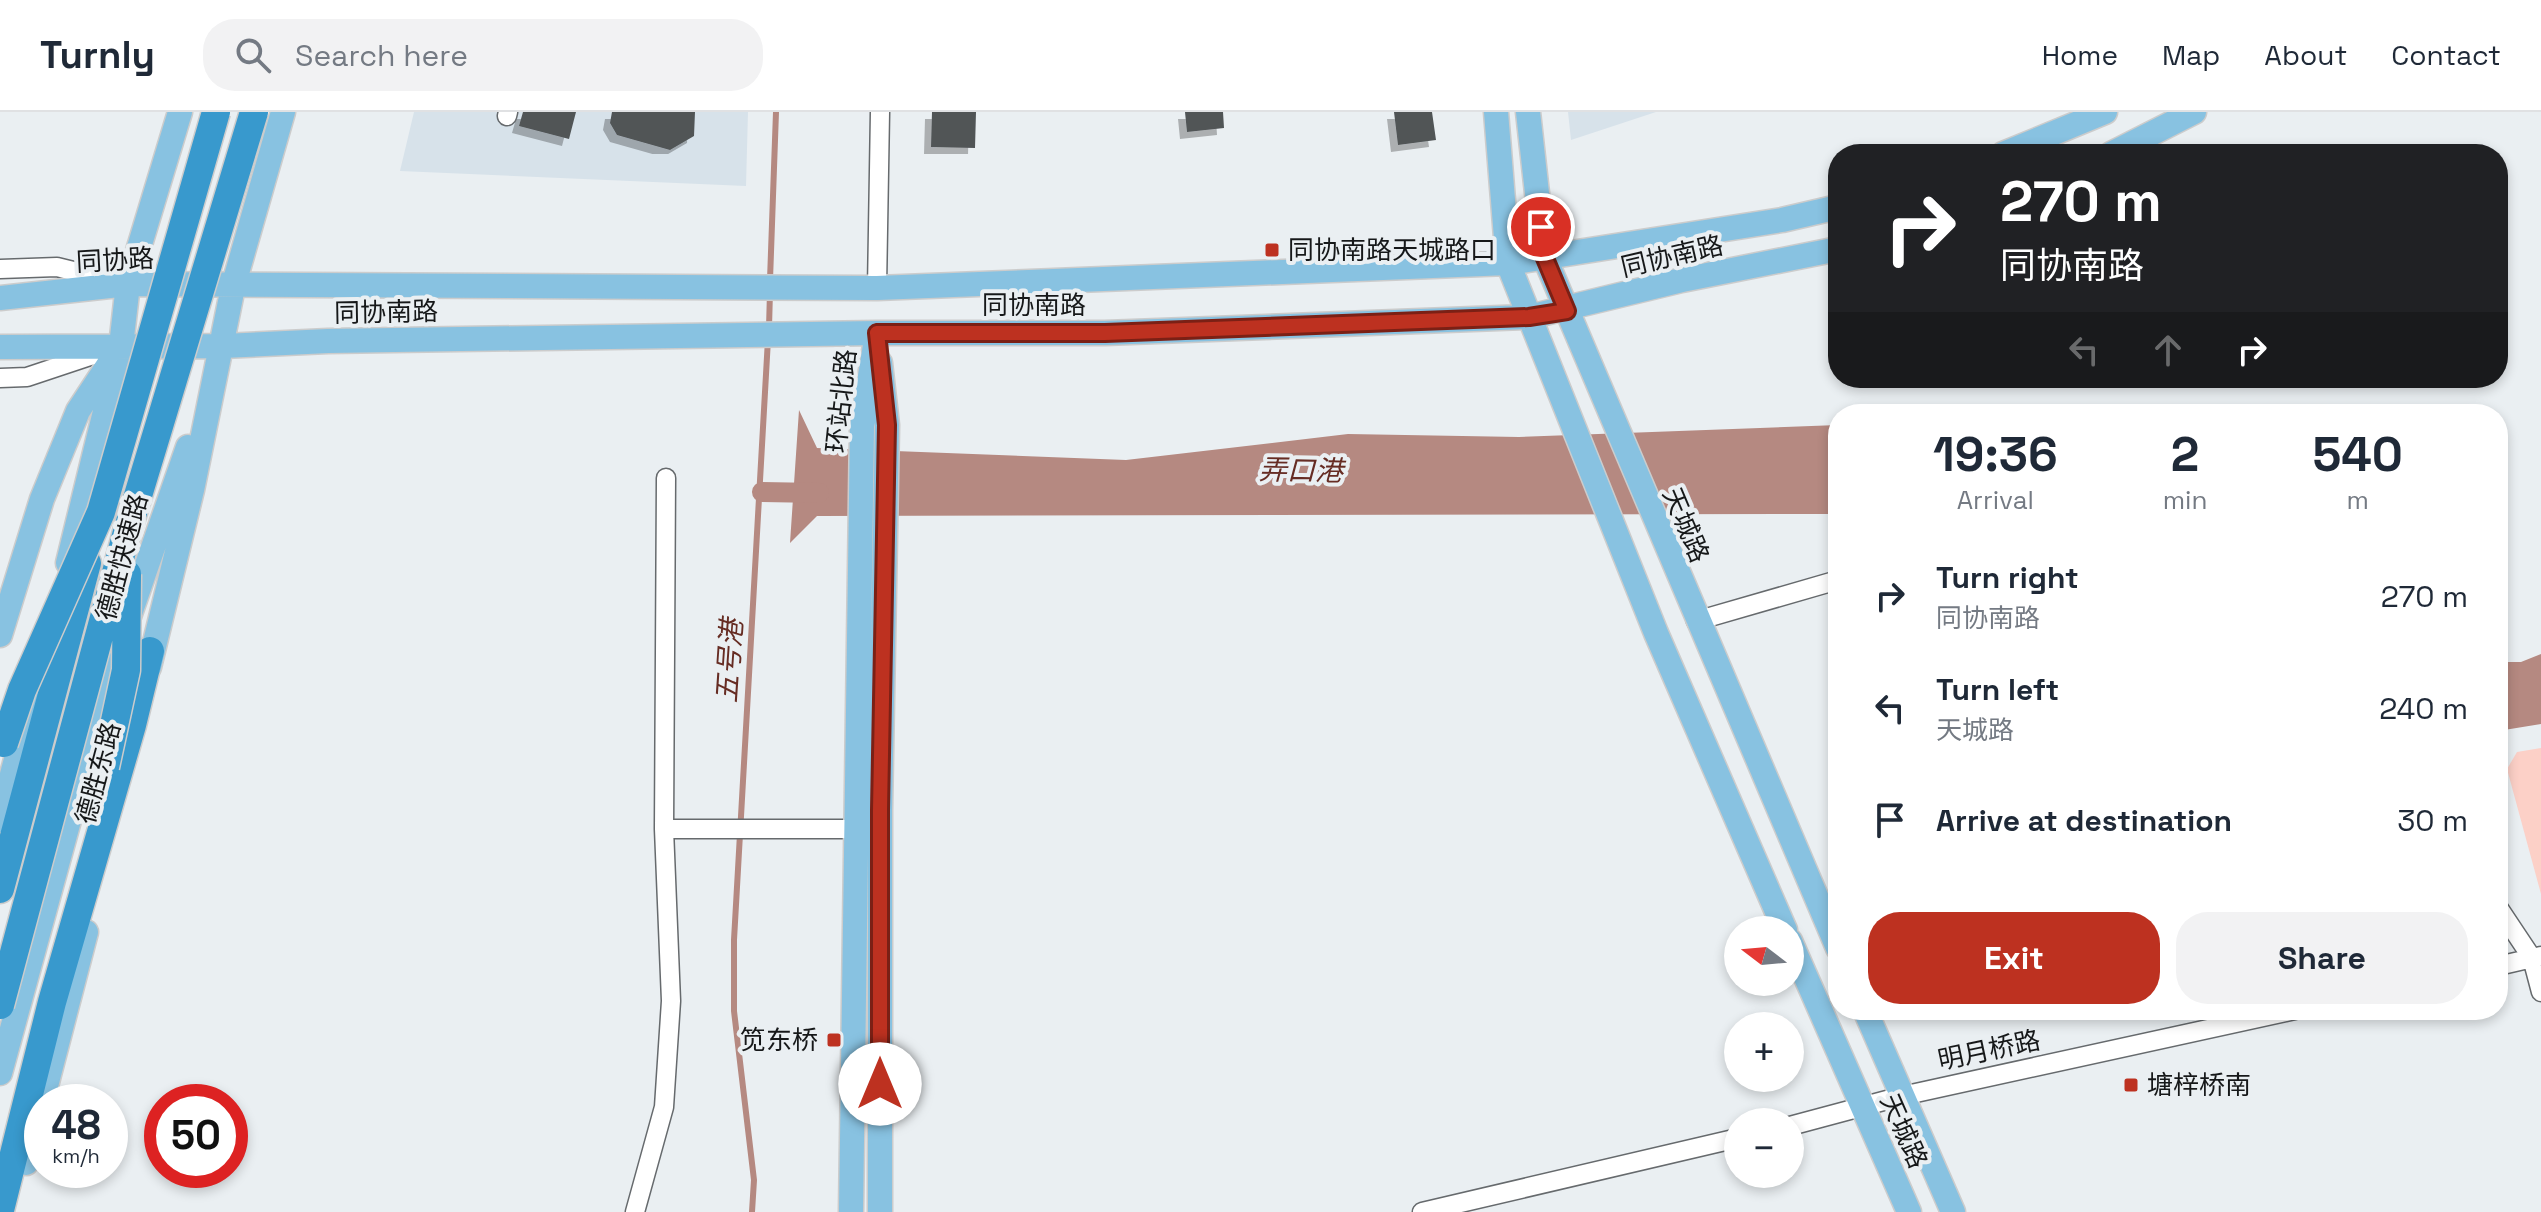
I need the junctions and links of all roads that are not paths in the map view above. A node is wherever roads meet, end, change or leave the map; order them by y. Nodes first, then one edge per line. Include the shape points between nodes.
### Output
1 (180, 112) edge
2 (216, 112) edge
3 (254, 112) edge
4 (283, 112) edge
5 (880, 112) edge
6 (1496, 112) edge
7 (1528, 112) edge
8 (2105, 112) edge
9 (2194, 112) edge
10 (2027, 144) edge
11 (2131, 144) edge
12 (1828, 209) edge
13 (1828, 251) edge
14 (1544, 256) junction
15 (1508, 263) junction
16 (0, 269) edge
17 (128, 284) junction
18 (233, 287) junction
19 (877, 288) junction
20 (0, 298) edge
21 (1567, 311) junction
22 (1529, 317) junction
23 (877, 333) junction
24 (121, 346) junction
25 (223, 346) junction
26 (0, 347) edge
27 (0, 378) edge
28 (666, 478) dead end
29 (101, 512) junction
30 (127, 532) junction
31 (873, 546) junction
32 (1828, 583) edge
33 (1696, 621) junction
34 (0, 635) edge
35 (150, 651) junction
36 (0, 757) edge
37 (0, 820) edge
38 (664, 829) junction
39 (857, 829) junction
40 (0, 889) edge
41 (1779, 916) edge
42 (2508, 920) edge
43 (1828, 925) edge
44 (2536, 957) edge
45 (2508, 964) edge
46 (1804, 973) edge
47 (2541, 992) edge
48 (0, 1005) edge
49 (1869, 1020) edge
50 (2249, 1020) edge
51 (0, 1073) edge
52 (1902, 1096) junction
53 (1863, 1108) junction
54 (1804, 1123) edge
55 (0, 1133) edge
56 (1724, 1141) edge
57 (0, 1210) edge
58 (13, 1212) edge
59 (635, 1212) edge
60 (851, 1212) edge
61 (880, 1212) edge
62 (1422, 1212) edge
63 (1909, 1212) edge
64 (1953, 1212) edge

1 - 17 main road
2 - 29 highway, 德胜快速路, bridge
3 - 30 highway, 德胜快速路, bridge
4 - 18 main road, 德胜东路
5 - 19 street
6 - 15 main road
7 - 14 main road, 天城路
8 - 10 main road
9 - 11 main road
12 - 14 main road, 同协南路
13 - 21 main road, 同协南路 via 1682,280
14 - 15 main road, 同协南路
14 - 21 main road, 天城路
15 - 19 main road, 同协南路
15 - 22 main road
16 - 17 street via 57,267
17 - 18 main road, 同协路
17 - 20 main road, 同协路
17 - 24 main road
18 - 19 main road, 同协南路
18 - 25 main road, 德胜东路
21 - 22 main road, 同协南路
21 - 33 main road, 天城路
22 - 23 main road, 同协南路 via 1105,333
22 - 41 main road via 1619,544
23 - 25 main road, 同协南路
23 - 31 main road, 环站北路 via 887,425
23 - 31 main road, 环站北路 via 862,426
24 - 25 main road
24 - 26 main road
24 - 27 street via 27,377
24 - 34 main road via 78,411 42,499
24 - 37 main road
25 - 35 main road, 德胜东路
25 - 51 main road, 德胜东路 via 109,674
28 - 38 street
29 - 36 highway, bridge via 22,690
29 - 40 highway, 德胜快速路, bridge
30 - 48 highway, 德胜快速路, bridge
30 - 55 highway, bridge via 126,670 105,767
31 - 39 main road, 环站北路
32 - 33 street
33 - 43 main road, 天城路
35 - 57 highway
35 - 58 main road, 德胜东路 via 147,698
38 - 39 street
38 - 59 street via 671,1001 664,1107
39 - 60 main road, 环站北路
39 - 61 main road, 环站北路
42 - 44 street
44 - 45 street
44 - 47 street
46 - 53 main road, 天城路
49 - 52 main road, 天城路
50 - 52 street, 明月桥路
52 - 53 street, 明月桥路
52 - 64 main road, 天城路
53 - 54 street, 明月桥路
53 - 63 main road, 天城路
56 - 62 street

